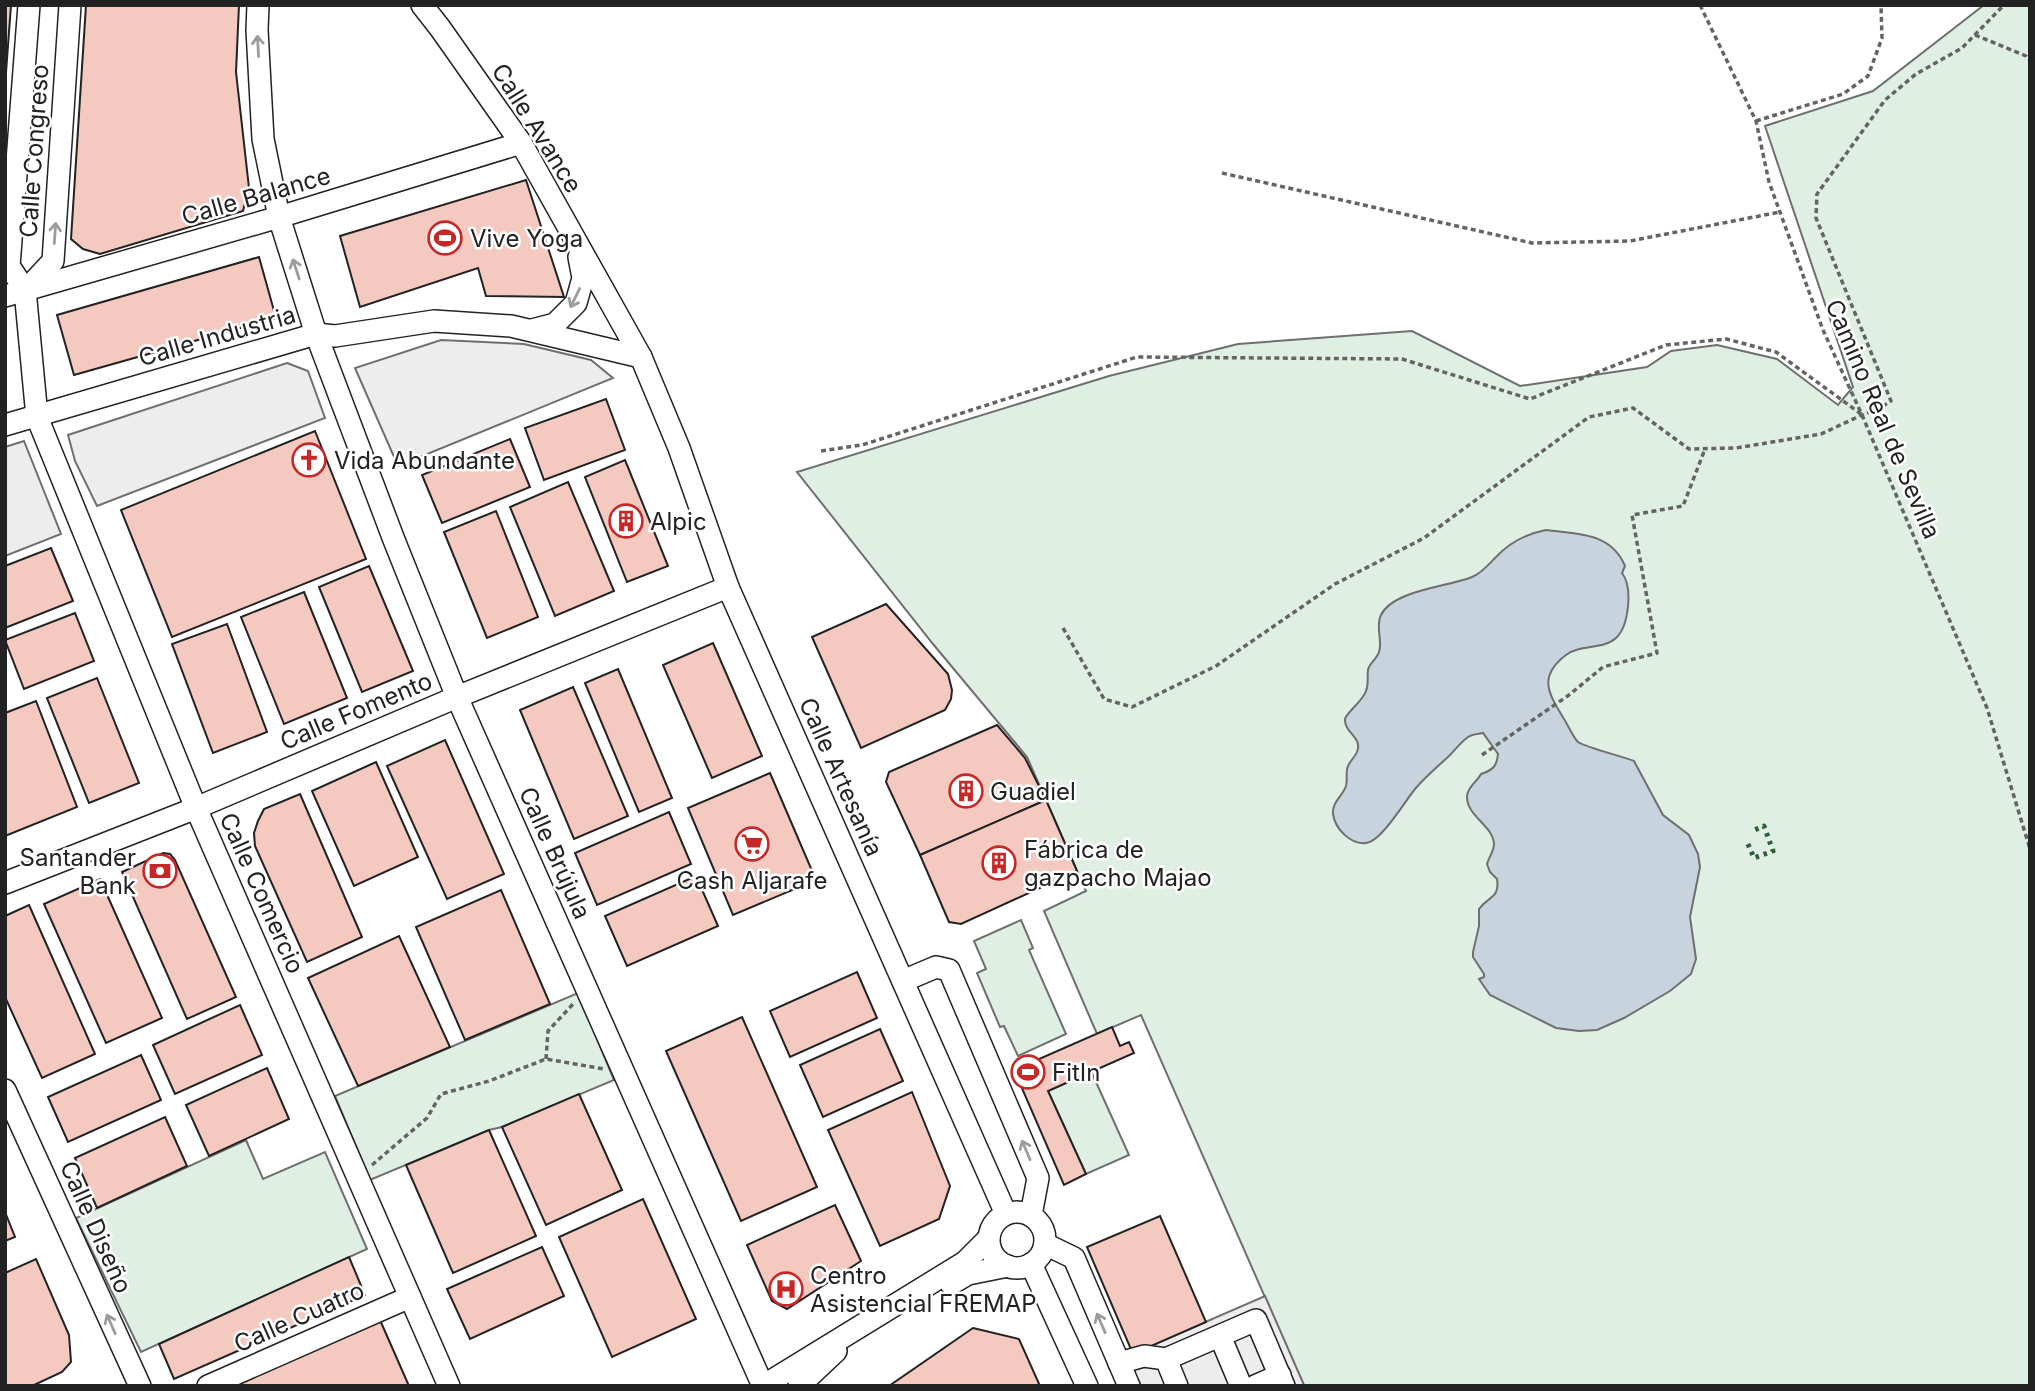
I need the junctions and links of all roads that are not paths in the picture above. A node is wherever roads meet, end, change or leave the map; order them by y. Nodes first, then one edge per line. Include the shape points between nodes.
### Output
1 (29, 5) edge
2 (70, 5) edge
3 (258, 5) edge
4 (422, 5) edge
5 (521, 143) junction
6 (279, 217) junction
7 (576, 241) junction
8 (15, 293) edge
9 (530, 330) junction
10 (316, 334) junction
11 (641, 357) junction
12 (37, 417) junction
13 (5, 425) edge
14 (728, 587) junction
15 (457, 696) junction
16 (196, 808) junction
17 (5, 883) edge
18 (903, 981) junction
19 (5, 1090) edge
20 (1006, 1214) junction
21 (1031, 1215) junction
22 (989, 1238) junction
23 (1045, 1244) junction
24 (1031, 1264) junction
25 (1007, 1266) junction
26 (410, 1297) junction
27 (1220, 1336) junction
28 (1166, 1359) junction
29 (1119, 1363) junction
30 (1282, 1380) edge
31 (140, 1386) edge
32 (208, 1386) edge
33 (449, 1386) edge
34 (763, 1386) edge
35 (799, 1386) edge
36 (1087, 1386) edge
37 (1129, 1386) edge
38 (1177, 1386) edge
39 (1241, 1386) edge
40 (1255, 1386) edge

1 - 8 street, Calle Congreso via 9,266
8 -> 2 street, Calle Congreso via 53,261
6 -> 3 street via 263,139
4 - 5 street, Calle Avance
5 - 6 street, Calle Balance
5 - 7 street, Calle Avance
6 - 8 street, Calle Balance
10 -> 6 street
7 -> 9 street, Calle Industria via 583,278 576,303 555,324
7 - 11 street, Calle Avance
8 - 12 street, Calle Congreso
9 - 10 street, Calle Industria via 434,321 335,336
9 - 11 street, Calle Industria
10 - 12 street, Calle Industria
10 - 15 street, Calle Brújula
11 - 14 street, Calle Artesanía
12 - 13 street, Calle Industria
12 - 16 street, Calle Comercio
14 - 15 street, Calle Fomento
14 - 18 street, Calle Artesanía
15 - 16 street, Calle Fomento
15 - 34 street, Calle Brújula
16 - 17 street, Calle Fomento
16 - 26 street, Calle Comercio
18 - 20 street, Calle Artesanía
21 -> 18 street via 1038,1178 949,970 936,967
31 -> 19 street, Calle Diseño
20 - 21 street
20 - 22 street via 994,1223
21 - 23 street via 1040,1223
22 - 25 street via 994,1255
22 - 34 street via 965,1262
23 - 24 street
29 -> 23 street via 1073,1258
24 - 25 street
24 - 36 street
25 - 35 street via 968,1274 839,1348
26 - 32 street, Calle Cuatro
26 - 33 street, Calle Comercio
27 - 28 street
27 - 30 street via 1256,1320
27 - 39 street
28 - 29 street via 1144,1356
28 - 38 street
29 - 37 street
30 - 40 street

